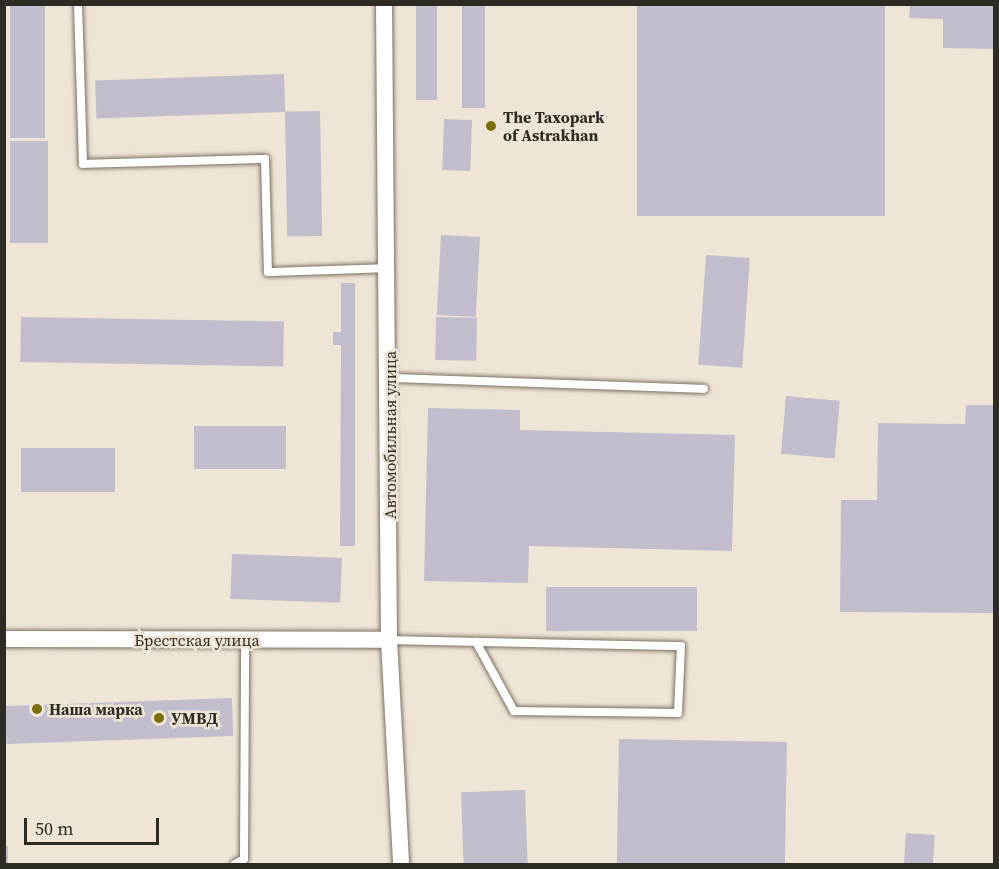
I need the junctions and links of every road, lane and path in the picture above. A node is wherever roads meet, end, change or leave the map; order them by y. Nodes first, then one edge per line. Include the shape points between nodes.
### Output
1 (78, 4) edge
2 (384, 4) edge
3 (388, 268) junction
4 (391, 378) junction
5 (704, 389) dead end
6 (4, 639) edge
7 (245, 640) junction
8 (389, 640) junction
9 (476, 642) junction
10 (235, 864) edge
11 (401, 864) edge

1 - 3 lane via 83,164 265,159 268,272
2 - 3 street, Автомобильная улица
3 - 4 street, Автомобильная улица
4 - 5 lane
4 - 8 street, Автомобильная улица
6 - 7 street, Брестская улица
7 - 8 street, Брестская улица
7 - 10 lane via 244,859
8 - 9 lane
8 - 11 street, Автомобильная улица
9 - 9 lane via 514,711 678,713 681,646

